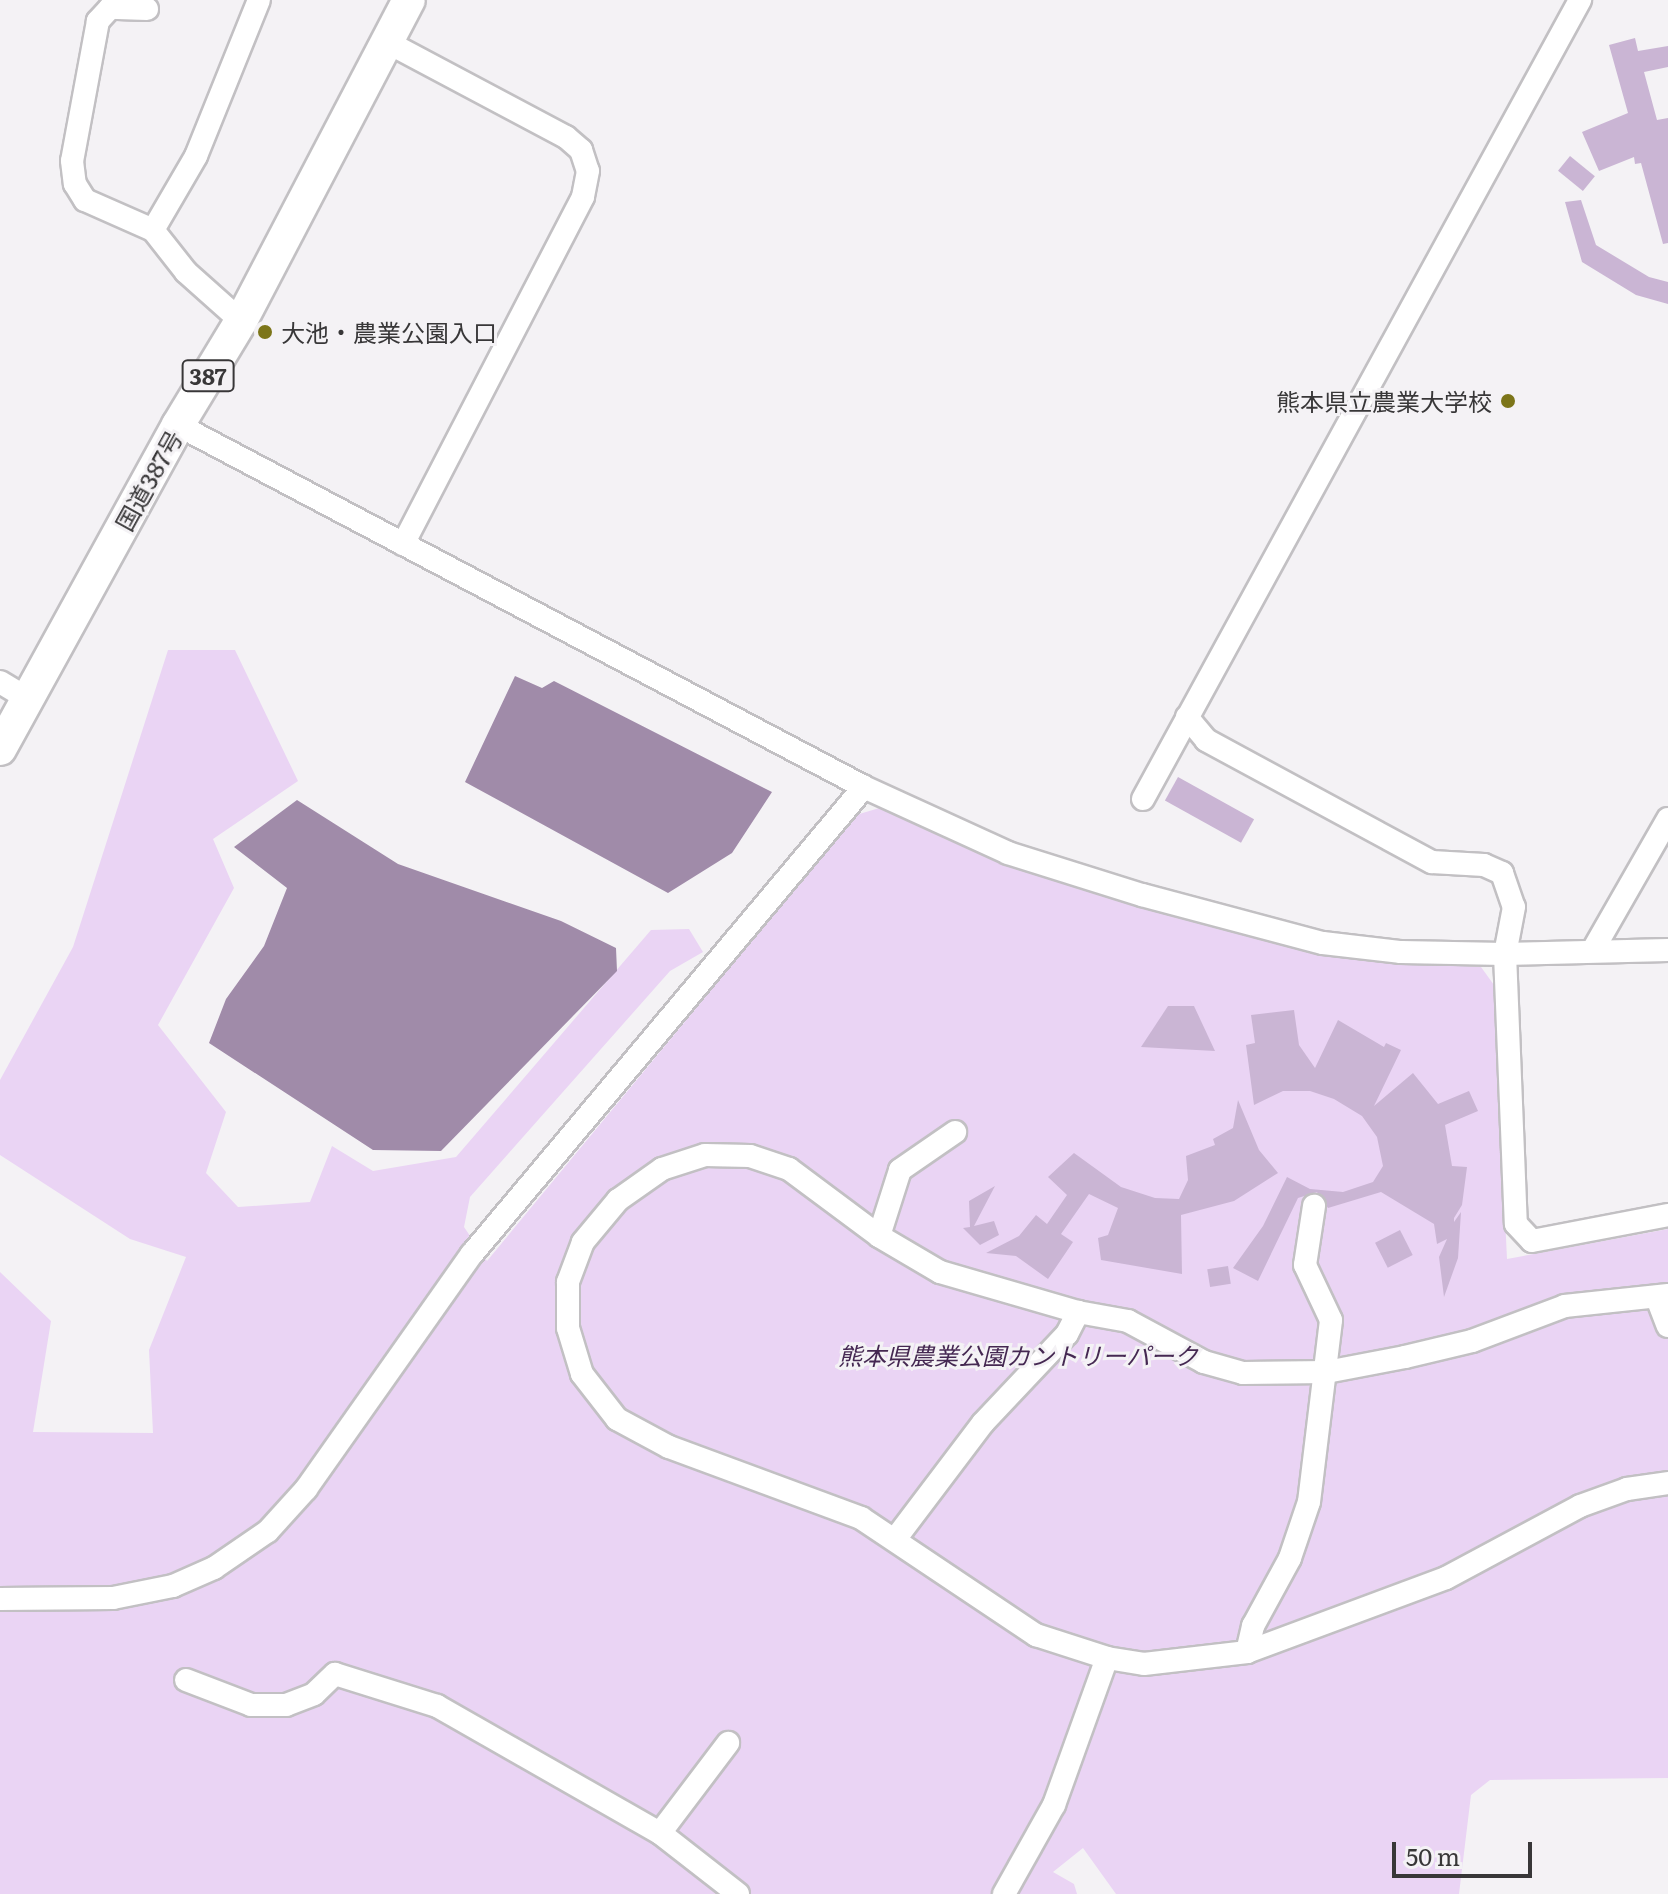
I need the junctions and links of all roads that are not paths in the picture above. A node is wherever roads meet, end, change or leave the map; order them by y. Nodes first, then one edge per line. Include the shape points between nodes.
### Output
1 (259, 0) edge
2 (409, 0) edge
3 (1580, 0) edge
4 (147, 9) dead end
5 (387, 42) junction
6 (153, 230) junction
7 (241, 321) junction
8 (178, 425) junction
9 (403, 544) junction
10 (14, 690) edge
11 (1187, 717) junction
12 (0, 749) edge
13 (864, 787) junction
14 (1143, 799) dead end
15 (1668, 819) edge
16 (1593, 950) junction
17 (1668, 950) edge
18 (1505, 954) junction
19 (955, 1132) dead end
20 (1314, 1206) dead end
21 (1668, 1215) edge
22 (879, 1236) junction
23 (1662, 1297) edge
24 (1078, 1312) junction
25 (1668, 1326) edge
26 (1326, 1372) junction
27 (1668, 1483) edge
28 (896, 1538) junction
29 (0, 1599) edge
30 (1247, 1652) junction
31 (1107, 1658) junction
32 (186, 1680) dead end
33 (728, 1743) dead end
34 (660, 1833) junction
35 (738, 1894) edge
36 (1004, 1894) edge

1 - 6 street via 196,156
2 - 5 highway, 国道387号 / 387
3 - 11 street
4 - 6 street via 110,8 98,21 72,161 75,184 85,200
5 - 7 highway, 国道387号 / 387
5 - 9 street via 566,137 581,150 588,171 583,197
6 - 7 street via 186,272
7 - 8 highway, 国道387号 / 387
8 - 9 street
8 - 10 highway, 国道387号 / 387
9 - 13 street
10 - 12 highway, 国道387号 / 387
11 - 14 street
11 - 18 street via 1206,740 1432,862 1484,865 1502,873 1514,907
13 - 18 street via 1008,853 1323,943 1401,952
13 - 29 street via 472,1254 306,1489 268,1531 214,1568 173,1586 113,1598
15 - 16 street
16 - 17 street
16 - 18 street
18 - 21 street via 1516,1224 1532,1241
19 - 22 street via 900,1170
20 - 26 street via 1305,1265 1331,1320
22 - 24 street via 940,1272
22 - 28 street via 789,1169 750,1156 705,1155 662,1169 640,1184 618,1200 583,1242 568,1282 568,1328 582,1374 617,1419 669,1447 861,1518
23 - 25 street
23 - 26 street via 1565,1306 1472,1341
24 - 26 street via 1128,1321 1204,1362 1243,1373
24 - 28 street via 1067,1334 983,1423
26 - 30 street via 1309,1502 1290,1558 1253,1626
27 - 30 street via 1627,1489 1580,1506 1446,1578
28 - 31 street via 1036,1635
30 - 31 street via 1144,1664
31 - 36 street via 1054,1805
32 - 34 street via 251,1705 286,1705 314,1694 335,1674 437,1706
33 - 34 street
34 - 35 street

